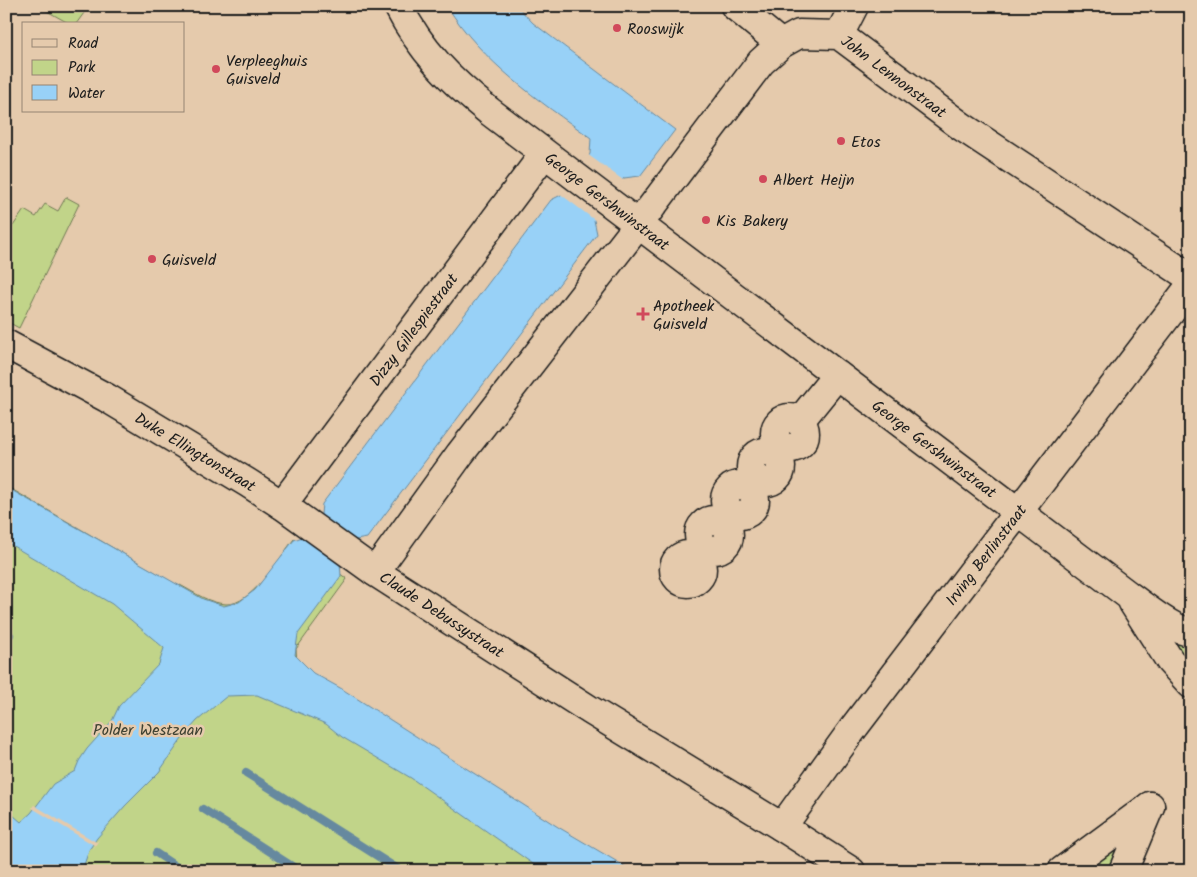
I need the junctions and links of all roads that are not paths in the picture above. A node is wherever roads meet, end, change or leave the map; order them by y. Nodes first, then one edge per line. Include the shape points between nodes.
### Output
1 (398, 6) edge
2 (735, 6) edge
3 (854, 6) edge
4 (839, 35) junction
5 (781, 44) junction
6 (544, 154) junction
7 (638, 225) junction
8 (1191, 278) edge
9 (1191, 285) edge
10 (6, 344) edge
11 (837, 375) junction
12 (293, 512) junction
13 (1017, 512) junction
14 (702, 553) dead end
15 (367, 566) junction
16 (1128, 595) junction
17 (1191, 632) edge
18 (1191, 684) edge
19 (782, 827) junction
20 (851, 871) edge
21 (1062, 871) edge
22 (1124, 871) edge

1 - 6 street, George Gershwinstraat via 434,62 460,88
2 - 5 street
3 - 4 street
4 - 5 street, John Lennonstraat via 799,34
4 - 8 street, John Lennonstraat via 961,126
5 - 7 street, John Lennonstraat via 761,62
6 - 7 street, George Gershwinstraat
6 - 12 street, Dizzy Gillespiestraat
7 - 11 street, George Gershwinstraat
7 - 15 street, Claude Debussystraat via 460,454
9 - 13 street, Irving Berlinstraat
10 - 12 street, Duke Ellingtonstraat via 107,398
11 - 13 street, George Gershwinstraat
11 - 14 street via 799,422 792,419 780,423 776,432 779,451 755,457 751,466 753,484 729,490 726,494 727,518 703,524 699,534
12 - 15 street, Duke Ellingtonstraat
13 - 16 street, George Gershwinstraat
13 - 19 street, Irving Berlinstraat
15 - 19 street, Claude Debussystraat via 590,710
16 - 17 street, George Gershwinstraat via 1178,630
16 - 18 street, George Gershwinstraat via 1165,654
19 - 20 street, Claude Debussystraat
21 - 22 street via 1150,806

